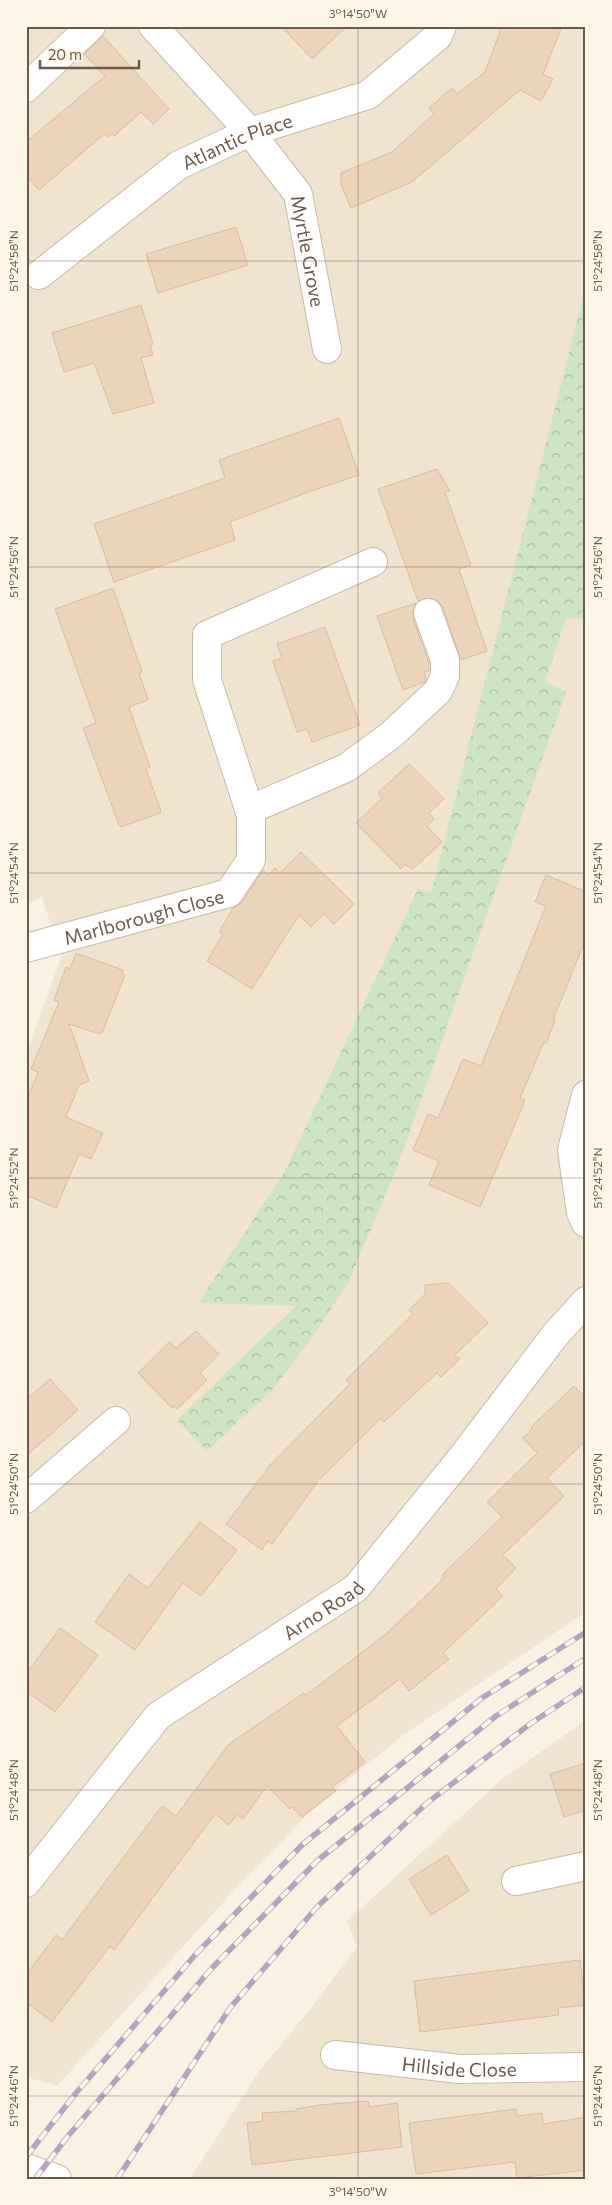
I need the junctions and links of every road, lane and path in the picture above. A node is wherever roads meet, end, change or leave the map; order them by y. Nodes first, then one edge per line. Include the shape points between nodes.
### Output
1 (91, 26) edge
2 (154, 26) edge
3 (442, 26) edge
4 (26, 88) edge
5 (250, 132) junction
6 (39, 275) dead end
7 (328, 349) dead end
8 (373, 562) dead end
9 (428, 613) dead end
10 (249, 810) junction
11 (26, 948) edge
12 (586, 1095) edge
13 (586, 1223) edge
14 (586, 1301) edge
15 (116, 1421) dead end
16 (26, 1499) edge
17 (586, 1866) edge
18 (516, 1881) dead end
19 (26, 1883) edge
20 (335, 2055) dead end
21 (586, 2067) edge
22 (26, 2168) edge
23 (57, 2179) edge

1 - 4 street
2 - 5 street, Myrtle Grove
3 - 5 street, Atlantic Place via 438,36 368,95
5 - 6 street, Atlantic Place via 180,165
5 - 7 street, Myrtle Grove via 298,194
8 - 10 street, Marlborough Close via 207,635 207,680
9 - 10 street via 445,660 445,676 438,690 391,734 346,768
10 - 11 street, Marlborough Close via 251,860 229,893
12 - 13 street via 572,1150 581,1213
14 - 19 street, Arno Road via 556,1334 356,1588 158,1716
15 - 16 street
17 - 18 street
20 - 21 street, Hillside Close via 460,2069
22 - 23 street

